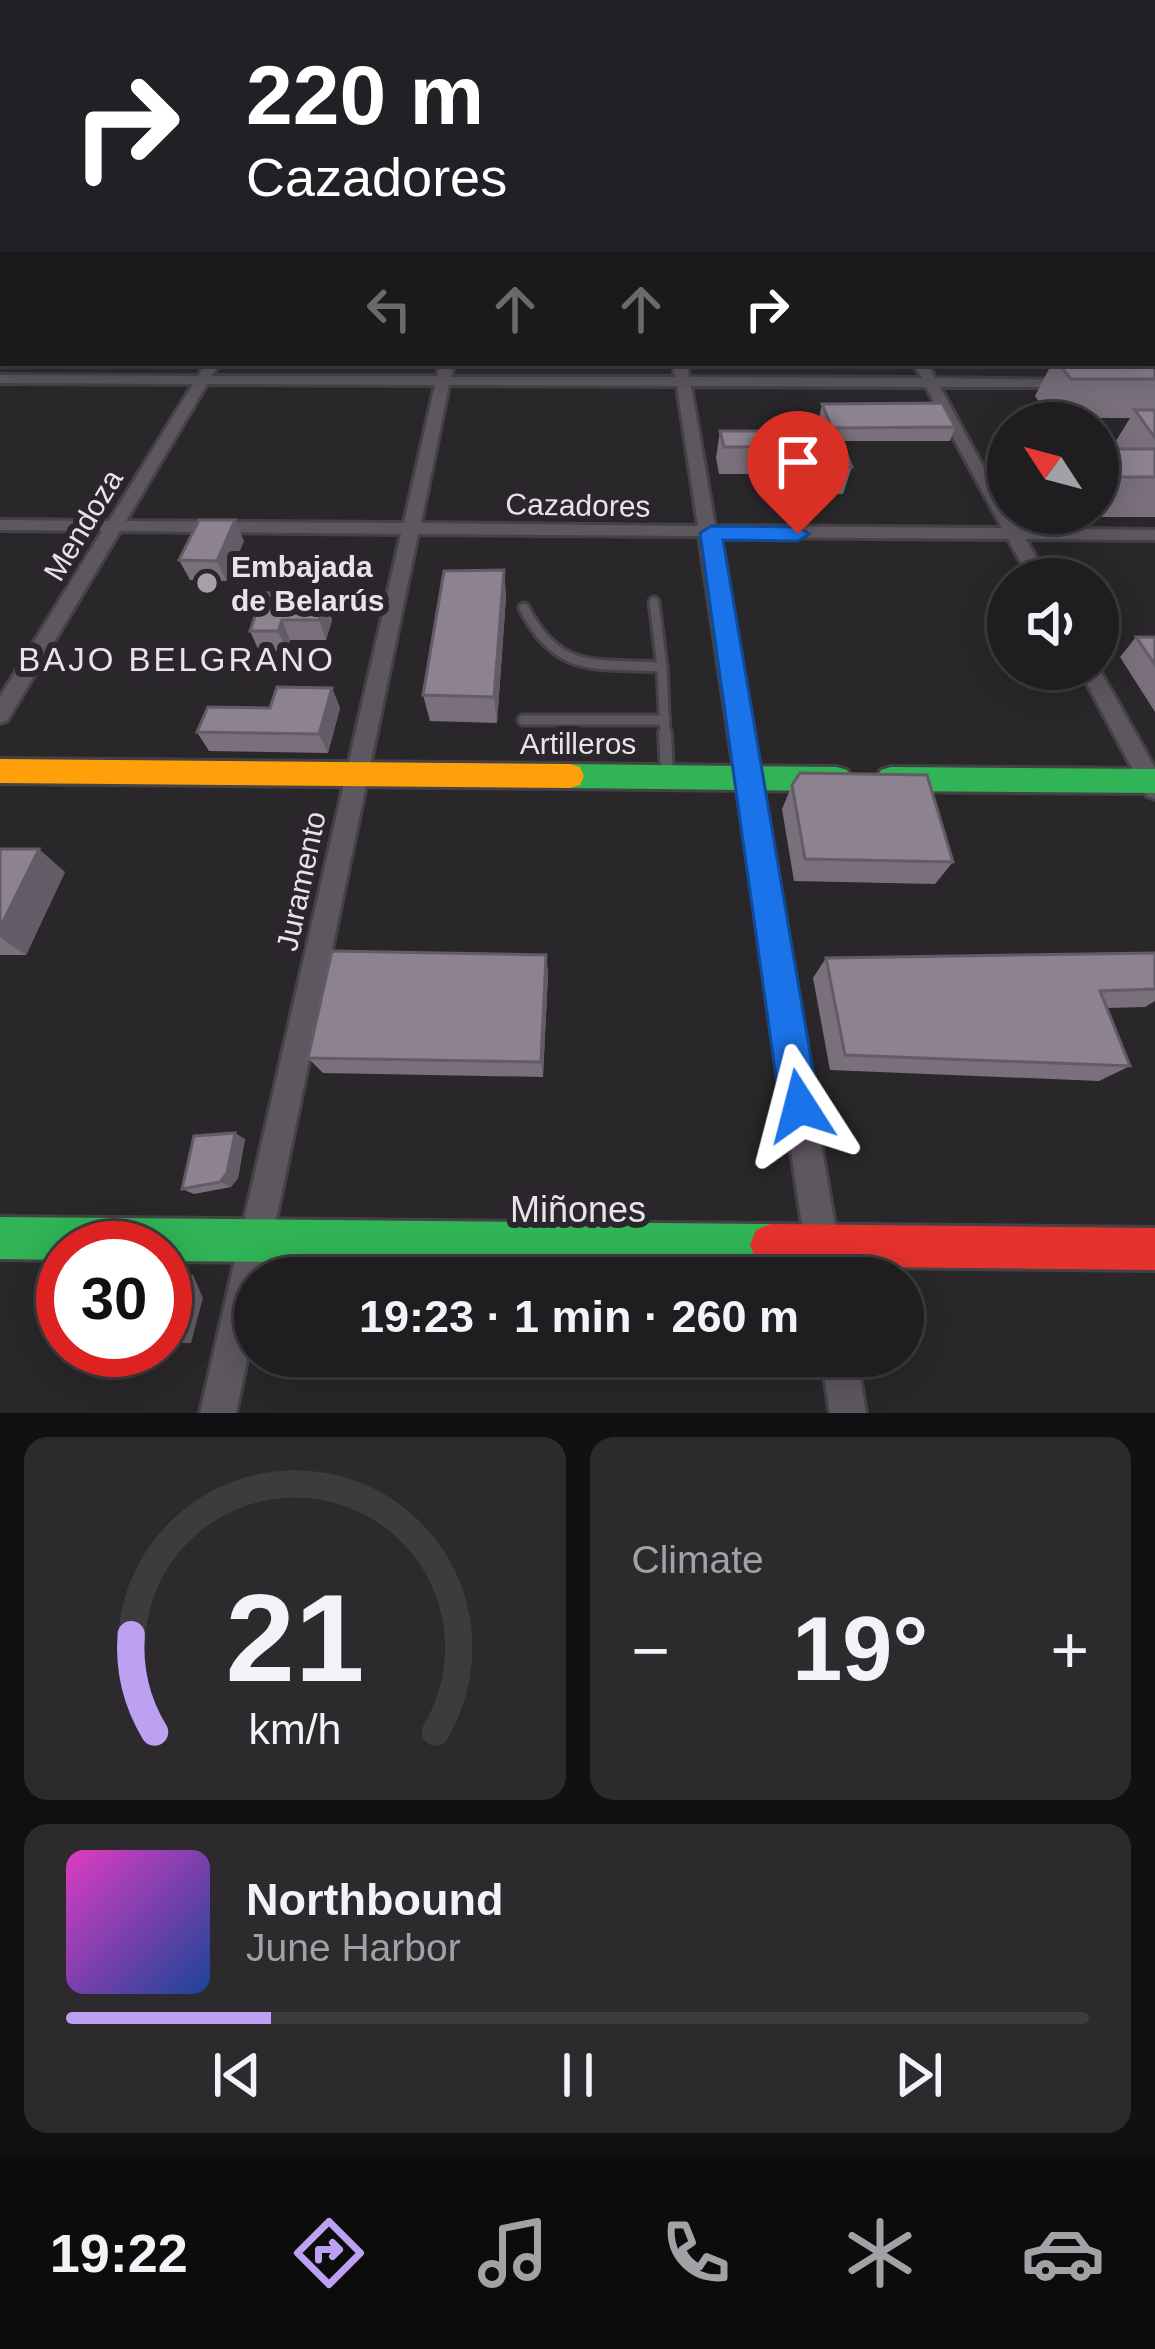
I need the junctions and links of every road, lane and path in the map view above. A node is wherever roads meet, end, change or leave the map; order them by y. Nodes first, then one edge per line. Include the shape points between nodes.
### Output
1 (922, 366) edge
2 (208, 371) edge
3 (446, 372) edge
4 (682, 373) edge
5 (0, 380) edge
6 (931, 383) junction
7 (1087, 383) edge
8 (0, 525) edge
9 (114, 526) junction
10 (415, 530) junction
11 (711, 533) junction
12 (1015, 535) junction
13 (1155, 535) edge
14 (1028, 558) edge
15 (654, 602) dead end
16 (524, 608) dead end
17 (662, 668) junction
18 (1101, 690) edge
19 (0, 715) edge
20 (524, 720) dead end
21 (665, 720) junction
22 (0, 771) edge
23 (358, 775) junction
24 (667, 777) junction
25 (748, 778) junction
26 (1154, 784) edge
27 (0, 1238) edge
28 (255, 1242) junction
29 (822, 1246) junction
30 (1155, 1249) edge
31 (823, 1257) edge
32 (842, 1377) edge
33 (218, 1413) edge
34 (848, 1413) edge

1 - 6 street
2 - 3 street
2 - 5 street
2 - 9 street, Mendoza
3 - 4 street
3 - 10 street, Juramento
4 - 6 street
4 - 11 street
6 - 7 street
6 - 12 street
8 - 9 street, Cazadores
9 - 10 street, Cazadores
9 - 19 street, Mendoza
10 - 11 street, Cazadores
10 - 23 street, Juramento
11 - 12 street, Cazadores
11 - 25 street
12 - 13 street, Cazadores
12 - 14 street
15 - 17 lane
16 - 17 lane via 535,636 560,659
17 - 21 lane
18 - 26 street
20 - 21 lane
21 - 24 lane
22 - 23 street, Artilleros
23 - 24 street, Artilleros
23 - 28 street, Juramento
24 - 25 street, Artilleros
25 - 26 street, Artilleros
25 - 29 street
27 - 28 street, Miñones
28 - 29 street, Miñones
28 - 33 street, Juramento
29 - 30 street, Miñones
29 - 31 street
32 - 34 street

